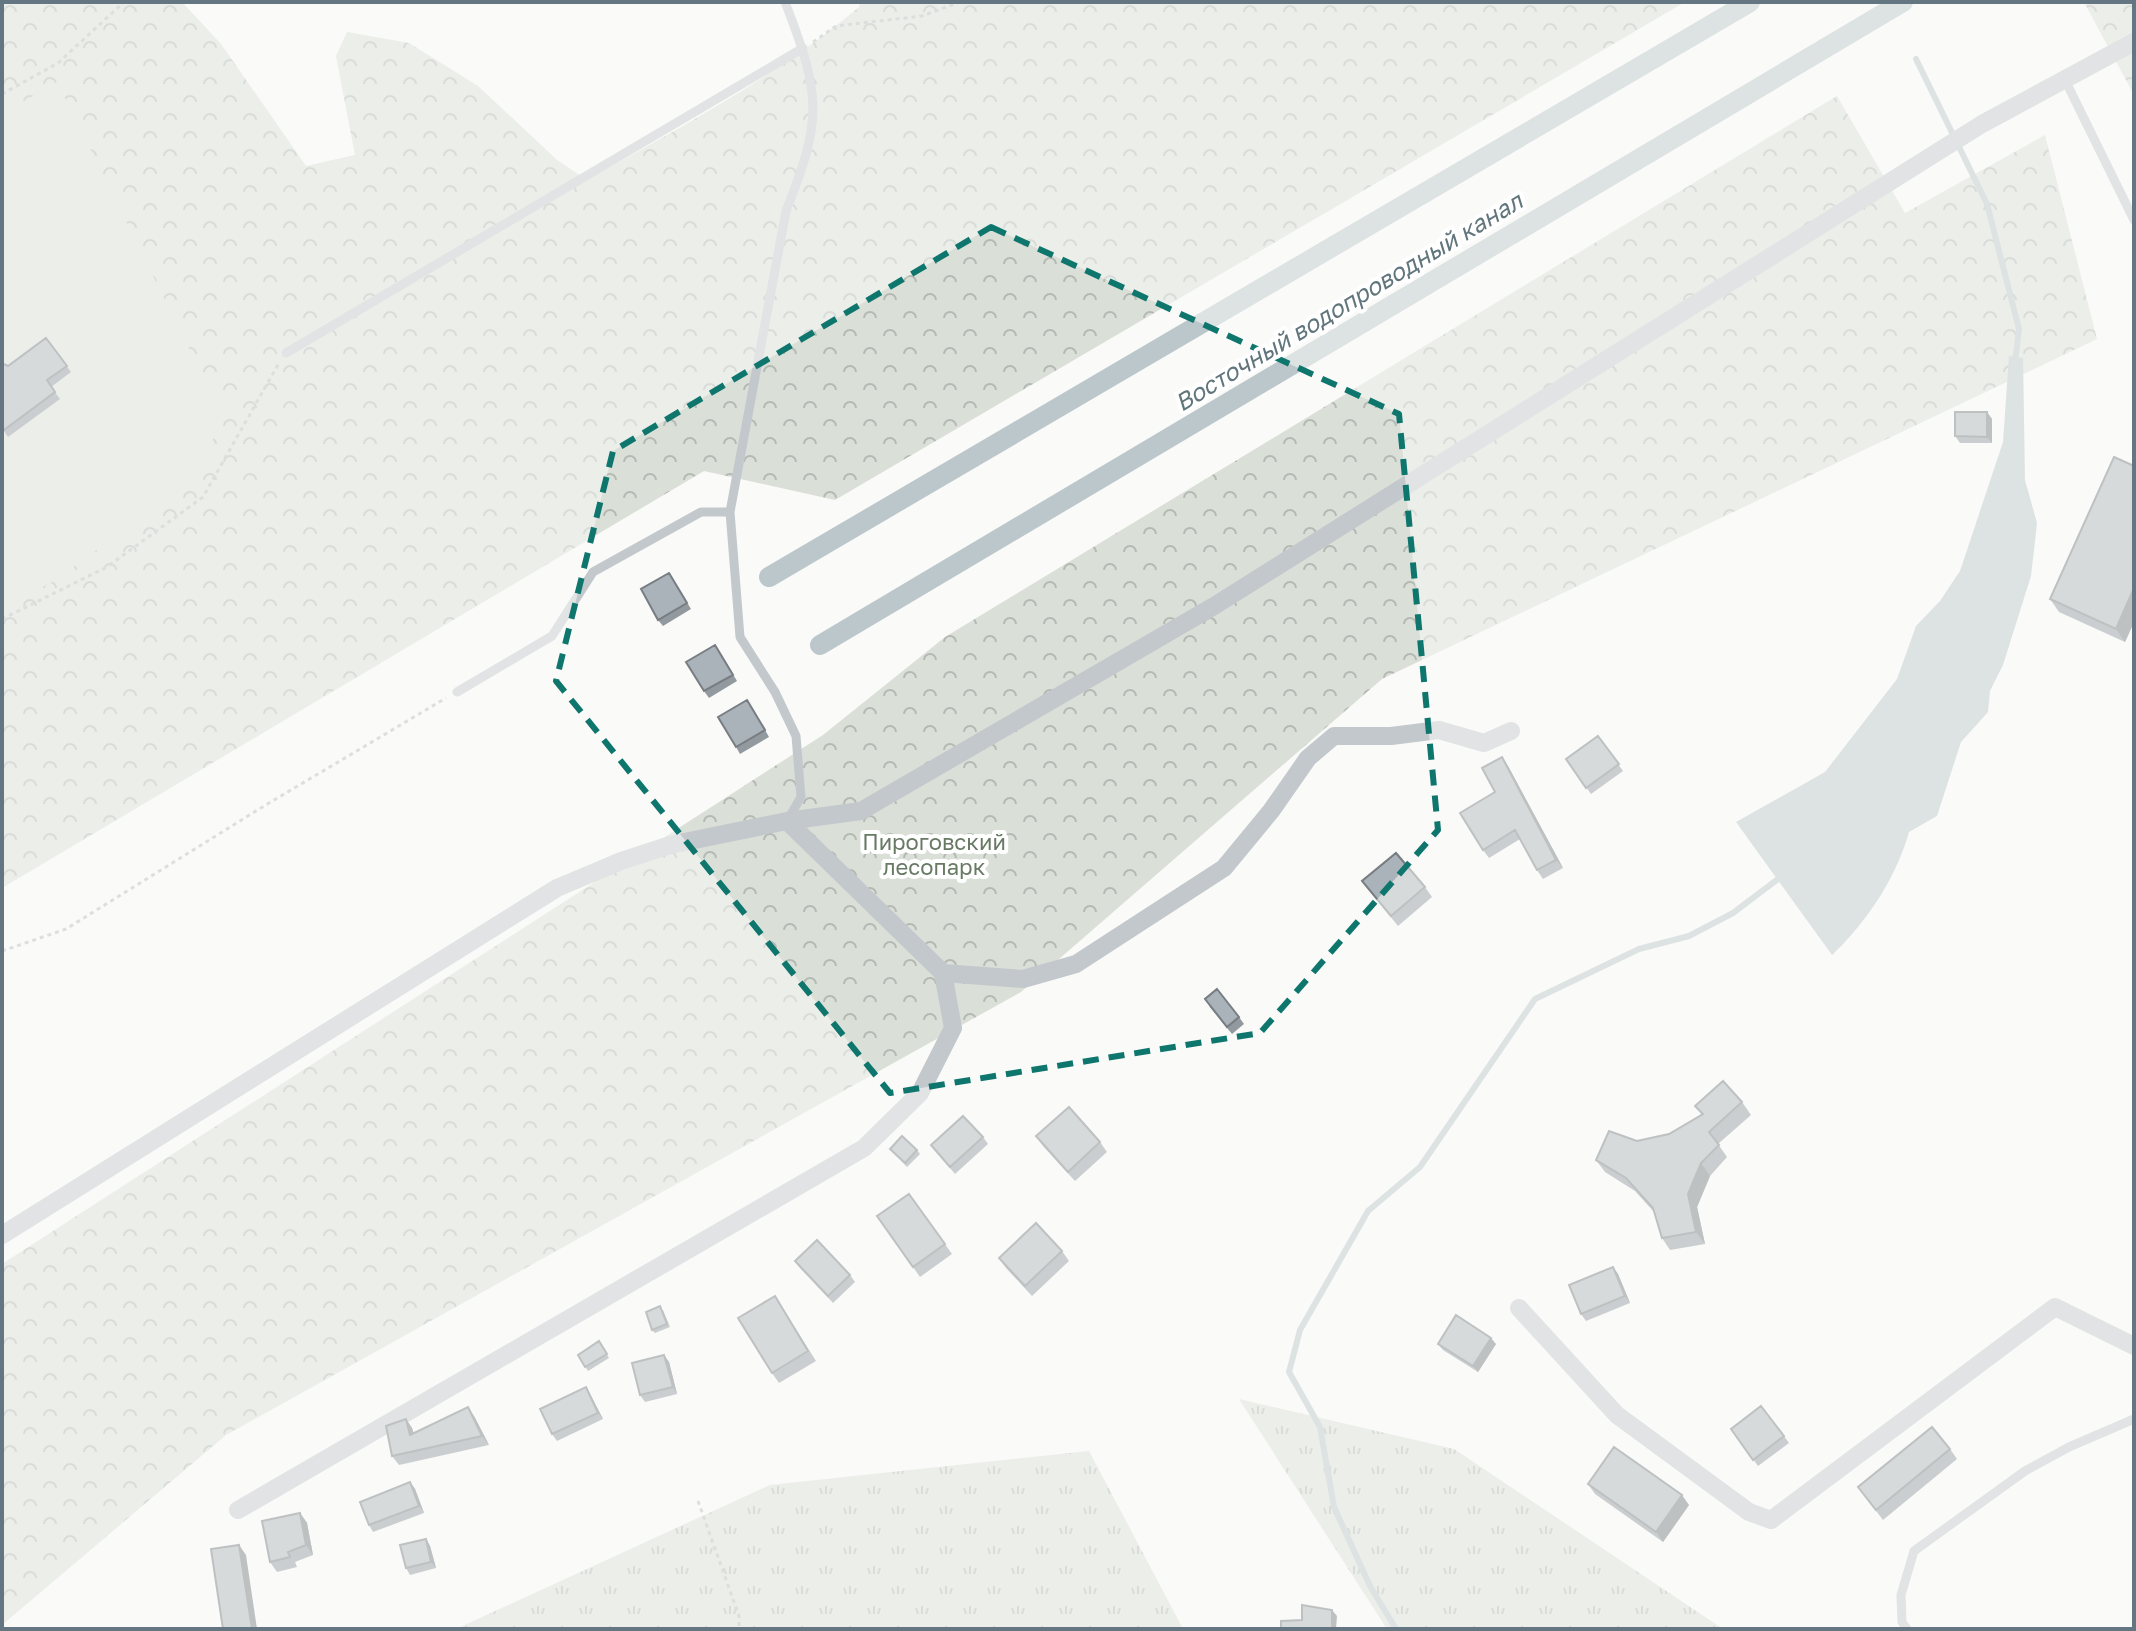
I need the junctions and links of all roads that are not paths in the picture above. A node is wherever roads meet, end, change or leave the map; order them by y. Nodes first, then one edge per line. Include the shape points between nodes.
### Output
1 (785, 2) edge
2 (2134, 42) edge
3 (803, 48) junction
4 (2066, 82) junction
5 (2134, 220) edge
6 (286, 353) road end
7 (730, 512) junction
8 (457, 692) road end
9 (1511, 731) dead end
10 (787, 821) junction
11 (943, 973) junction
12 (2, 1235) edge
13 (1519, 1308) dead end
14 (2134, 1346) edge
15 (2134, 1419) edge
16 (238, 1510) dead end
17 (1907, 1629) edge

1 - 3 lane
2 - 4 street
3 - 6 lane
3 - 7 lane via 816,114 804,168 786,211
4 - 5 lane
4 - 10 street via 1982,124 1160,638 861,811
7 - 8 lane via 701,512 593,572 552,636
7 - 10 lane via 740,637 796,736 801,797
9 - 11 street via 1484,743 1439,730 1334,736 1308,758 1224,868 1076,964 1023,979
10 - 11 street
10 - 12 street via 670,845 557,888
11 - 16 street via 953,1028 920,1093 864,1148
13 - 14 street via 1617,1415 1749,1512 1771,1520 2055,1307
15 - 17 lane via 2025,1471 1914,1551 1901,1595

